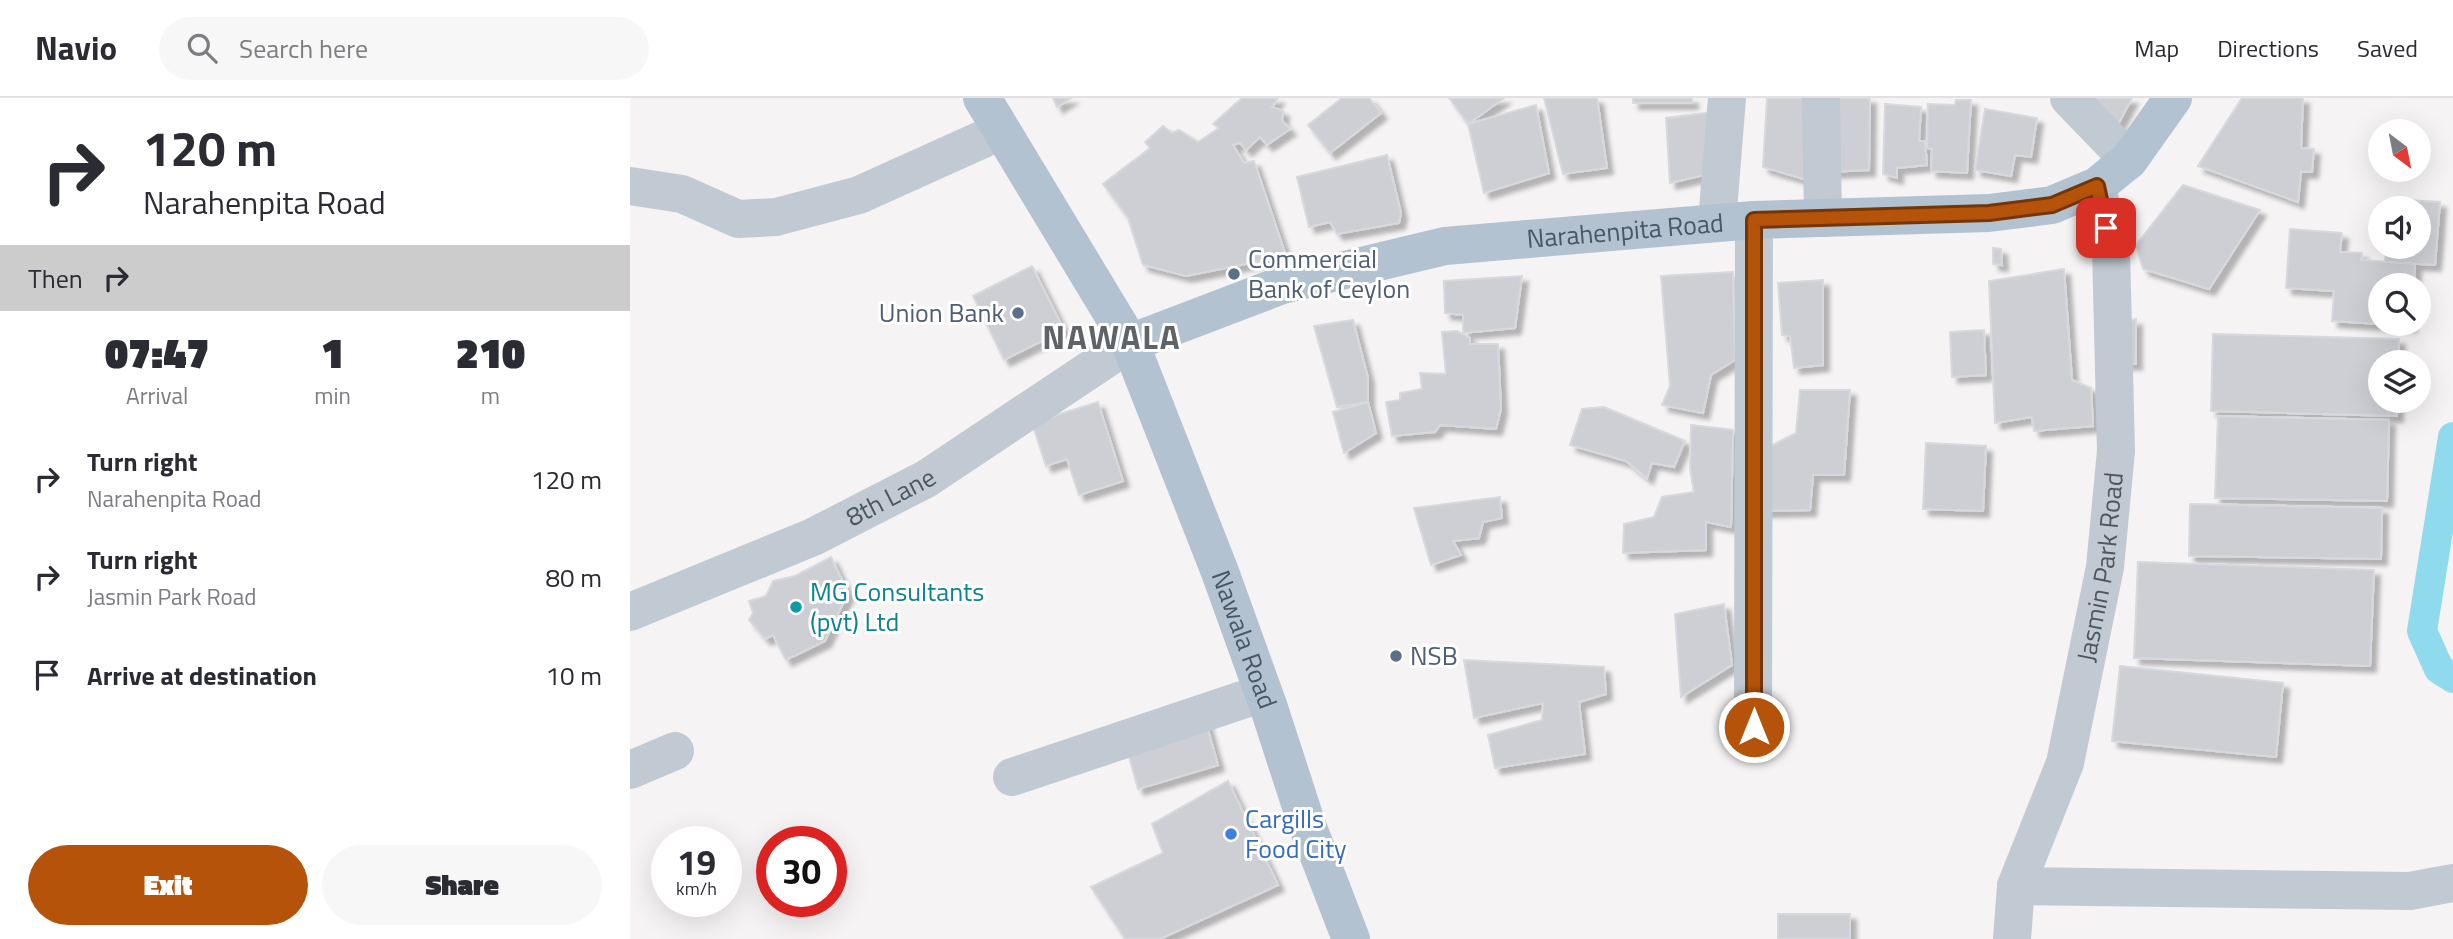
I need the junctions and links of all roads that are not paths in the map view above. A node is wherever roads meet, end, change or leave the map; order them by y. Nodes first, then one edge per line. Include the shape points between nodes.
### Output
1 (982, 98) edge
2 (1727, 98) edge
3 (1821, 98) edge
4 (2069, 98) edge
5 (2173, 98) edge
6 (1001, 131) junction
7 (2129, 160) junction
8 (630, 186) edge
9 (2097, 186) junction
10 (1823, 218) junction
11 (1735, 222) junction
12 (1130, 343) junction
13 (630, 612) edge
14 (1263, 693) junction
15 (1754, 727) dead end
16 (675, 751) dead end
17 (630, 771) edge
18 (1012, 776) dead end
19 (2453, 883) edge
20 (2016, 886) junction
21 (1351, 939) edge
22 (2012, 939) edge

1 - 6 main road, Nawala Road
2 - 11 street
3 - 10 street
4 - 7 street
5 - 7 main road, Narahenpita Road
6 - 8 street via 859,195 776,217 738,219 682,194
6 - 12 main road, Nawala Road
7 - 9 main road, Narahenpita Road
9 - 10 main road, Narahenpita Road via 2052,205 1989,213
9 - 20 street, Jasmin Park Road via 2111,249 2116,437 2105,567 2065,763
10 - 11 main road, Narahenpita Road
11 - 12 main road, Narahenpita Road via 1445,246 1282,285
11 - 15 street
12 - 13 street, 8th Lane via 926,479 813,537
12 - 14 main road, Nawala Road
14 - 18 street
14 - 21 main road, Nawala Road
16 - 17 street
19 - 20 street via 2410,891
20 - 22 street, Jasmin Park Road

